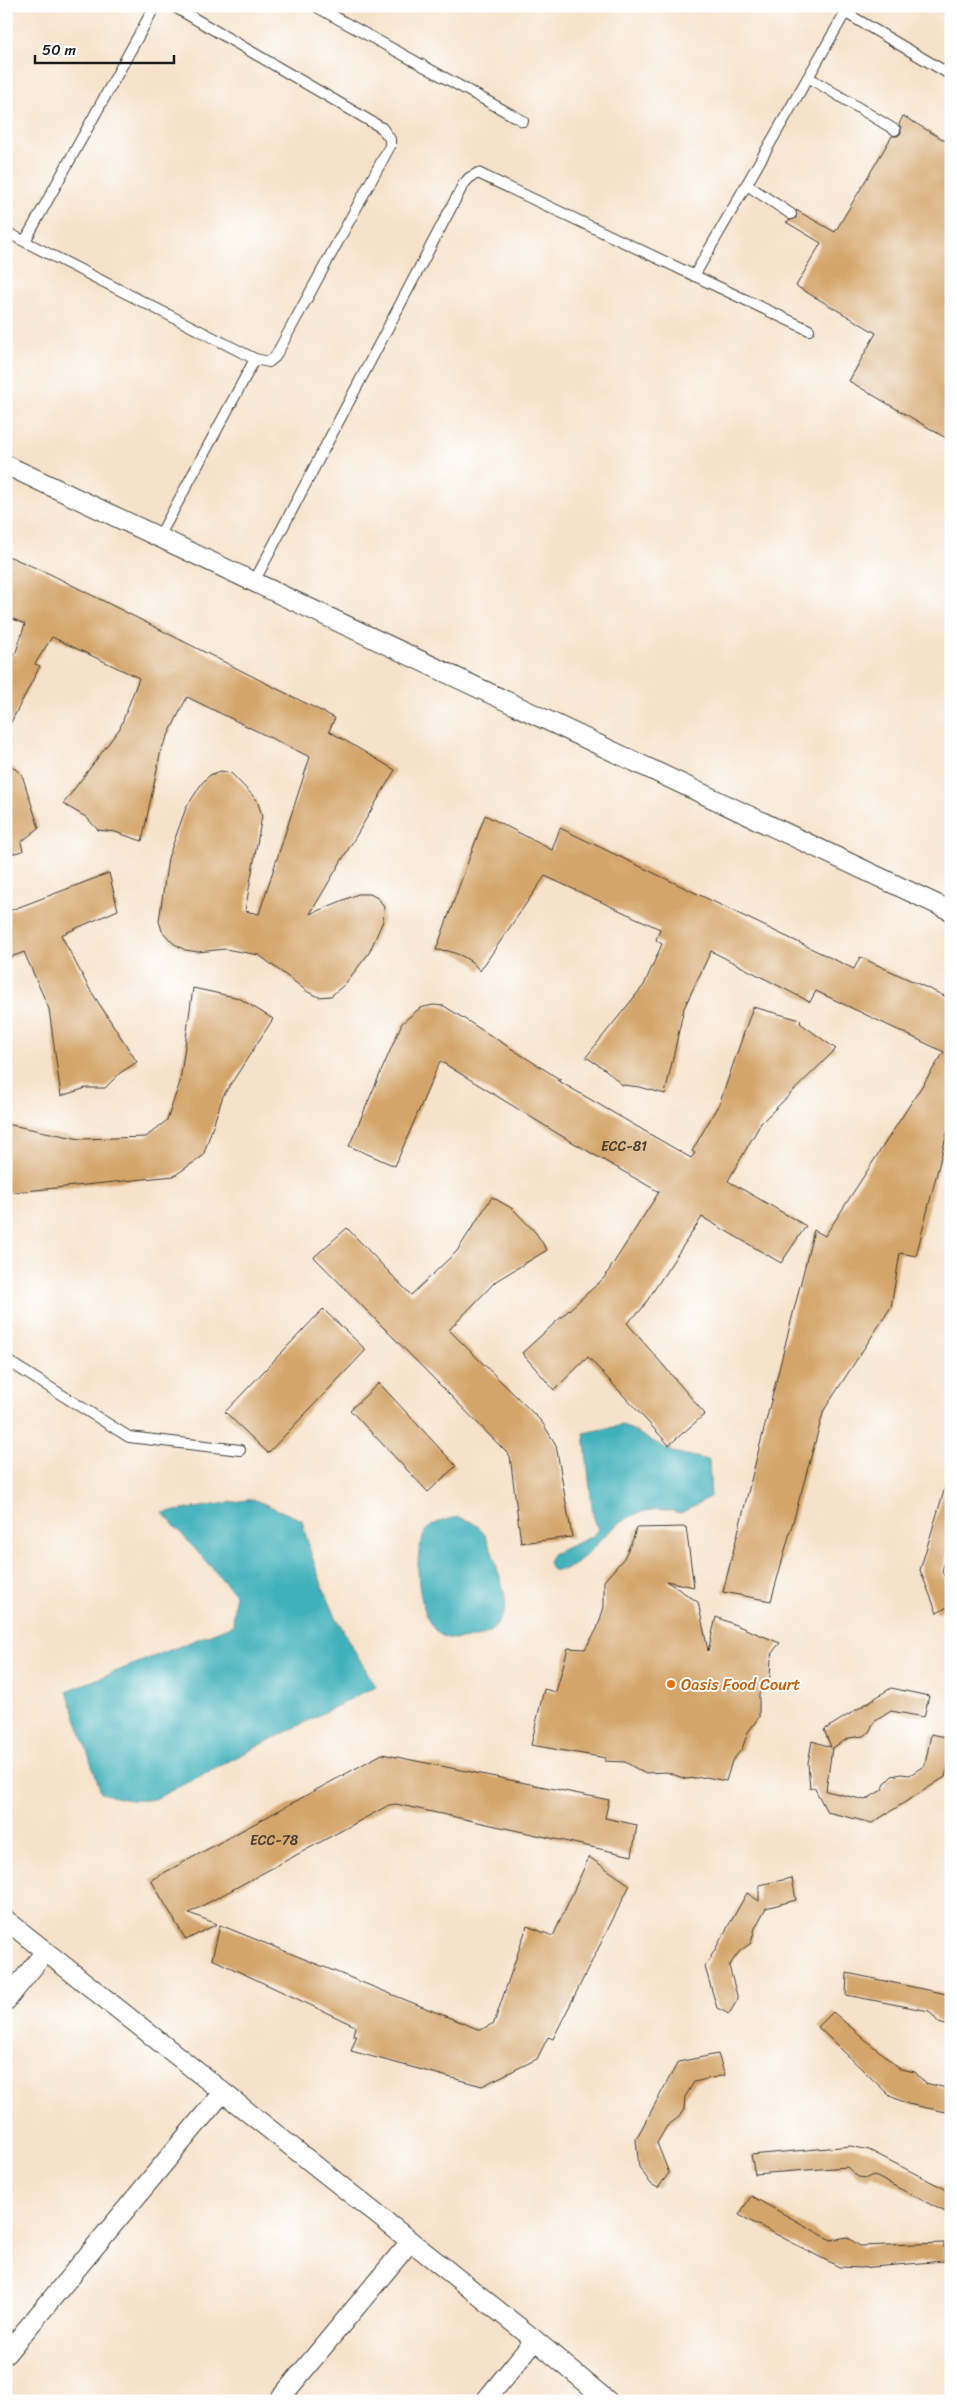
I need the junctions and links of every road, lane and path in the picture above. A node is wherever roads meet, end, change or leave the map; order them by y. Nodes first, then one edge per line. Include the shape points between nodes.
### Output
1 (155, 6) edge
2 (172, 6) edge
3 (315, 6) edge
4 (848, 9) edge
5 (951, 75) edge
6 (808, 77) junction
7 (523, 121) dead end
8 (895, 130) dead end
9 (747, 185) junction
10 (790, 214) dead end
11 (6, 232) edge
12 (25, 241) junction
13 (694, 276) junction
14 (808, 330) dead end
15 (255, 360) junction
16 (6, 465) edge
17 (159, 537) junction
18 (254, 582) junction
19 (951, 911) edge
20 (6, 1360) edge
21 (240, 1450) dead end
22 (6, 1920) edge
23 (45, 1952) junction
24 (6, 2001) edge
25 (223, 2092) junction
26 (410, 2242) junction
27 (535, 2340) junction
28 (6, 2354) edge
29 (278, 2401) edge
30 (485, 2401) edge
31 (608, 2401) edge

1 - 12 lane
2 - 15 lane via 382,128 390,138 390,146 275,357 269,362
3 - 7 lane
4 - 5 lane
4 - 6 lane
6 - 8 lane
6 - 9 lane
9 - 10 lane
9 - 13 lane
11 - 12 lane
12 - 15 lane
13 - 14 lane
13 - 18 lane via 486,176 478,173 469,178
15 - 17 lane
16 - 17 street
17 - 18 street
18 - 19 street
20 - 21 lane via 129,1437
22 - 23 street
23 - 24 street
23 - 25 street
25 - 26 street
25 - 28 street
26 - 27 street
26 - 29 street
27 - 30 street
27 - 31 street

